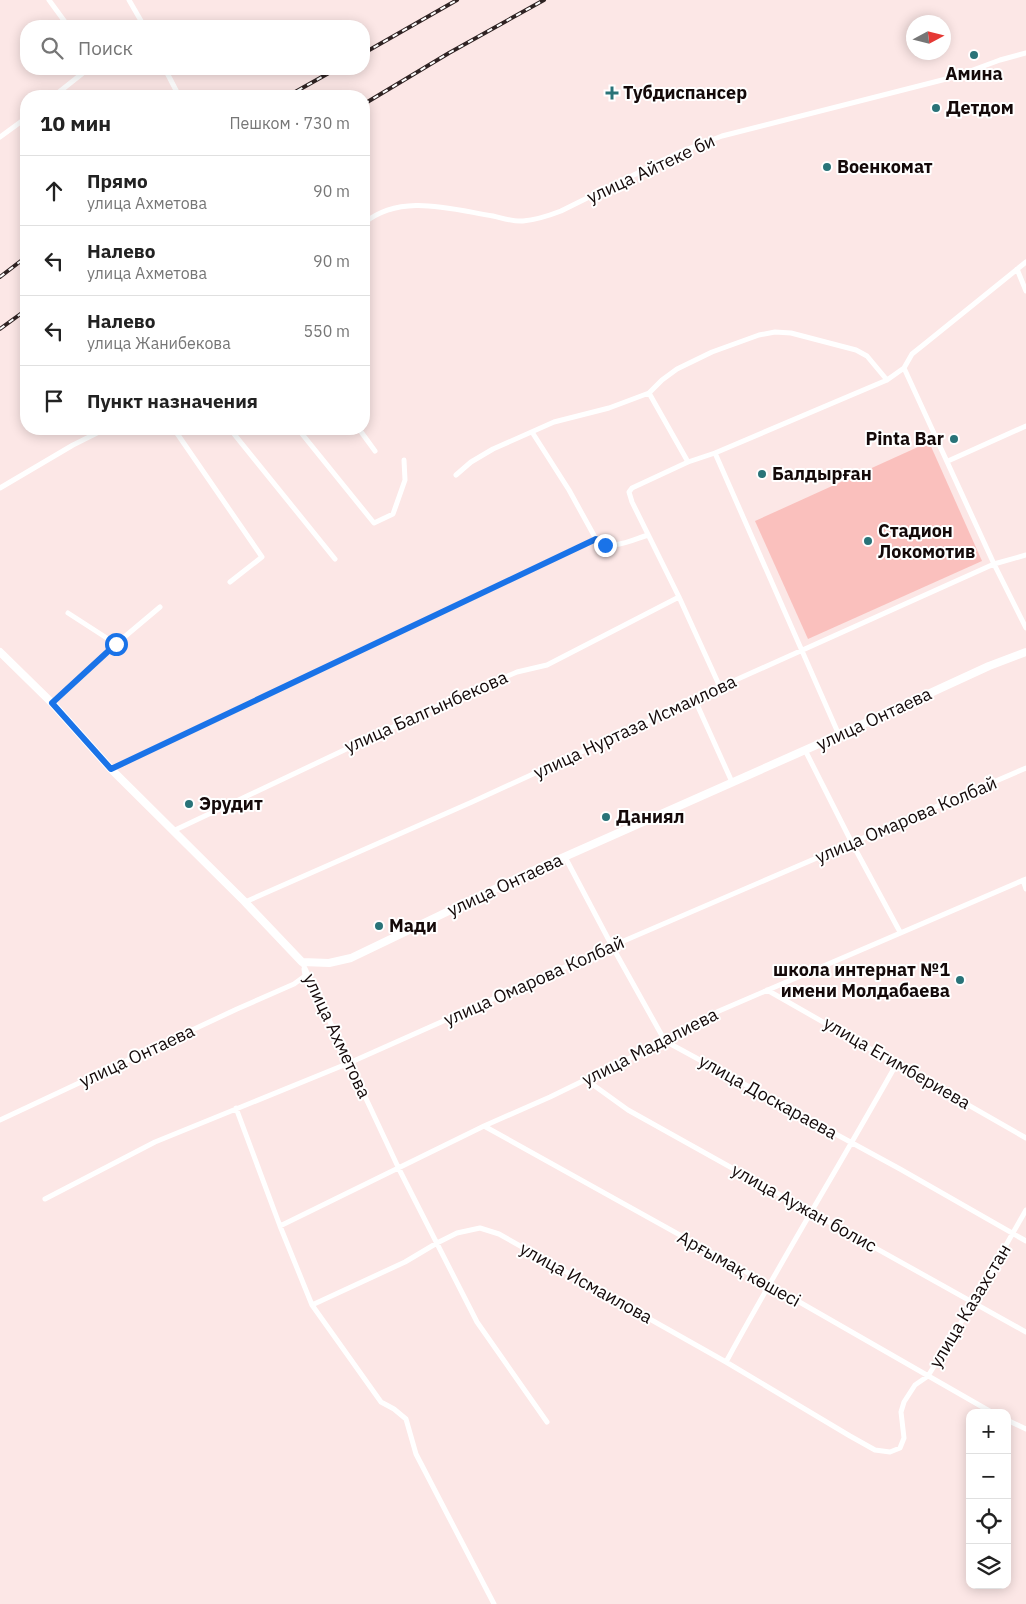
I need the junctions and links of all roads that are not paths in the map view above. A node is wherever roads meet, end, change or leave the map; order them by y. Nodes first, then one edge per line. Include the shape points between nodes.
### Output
1 (49, 0) edge
2 (129, 0) edge
3 (64, 20) edge
4 (139, 20) edge
5 (1026, 53) edge
6 (80, 75) edge
7 (168, 75) edge
8 (62, 90) edge
9 (176, 90) edge
10 (20, 122) edge
11 (0, 137) edge
12 (370, 218) edge
13 (1026, 262) edge
14 (1017, 269) junction
15 (1026, 291) edge
16 (904, 368) junction
17 (886, 380) junction
18 (649, 393) junction
19 (1026, 426) edge
20 (532, 432) junction
21 (93, 435) edge
22 (178, 435) edge
23 (235, 435) edge
24 (303, 435) edge
25 (363, 435) edge
26 (375, 451) dead end
27 (715, 453) junction
28 (404, 460) dead end
29 (948, 461) junction
30 (688, 462) junction
31 (456, 475) dead end
32 (0, 488) edge
33 (648, 535) junction
34 (596, 539) junction
35 (1026, 555) edge
36 (335, 559) dead end
37 (994, 564) junction
38 (230, 582) dead end
39 (679, 597) junction
40 (160, 607) dead end
41 (68, 613) dead end
42 (1026, 628) edge
43 (116, 644) junction
44 (800, 650) junction
45 (0, 652) edge
46 (1026, 652) edge
47 (720, 686) junction
48 (695, 700) junction
49 (52, 703) junction
50 (839, 735) junction
51 (805, 750) junction
52 (1026, 768) edge
53 (111, 769) junction
54 (732, 782) junction
55 (173, 831) junction
56 (852, 843) junction
57 (565, 857) junction
58 (1025, 880) edge
59 (1026, 889) edge
60 (245, 902) junction
61 (900, 932) junction
62 (612, 946) junction
63 (302, 962) junction
64 (767, 990) junction
65 (665, 1041) junction
66 (897, 1063) junction
67 (349, 1064) junction
68 (585, 1080) junction
69 (236, 1108) junction
70 (0, 1120) edge
71 (484, 1126) junction
72 (1026, 1138) edge
73 (852, 1143) junction
74 (399, 1169) junction
75 (45, 1199) dead end
76 (1026, 1210) edge
77 (810, 1211) junction
78 (280, 1226) junction
79 (1013, 1234) junction
80 (1026, 1241) edge
81 (437, 1243) junction
82 (768, 1284) junction
83 (973, 1303) junction
84 (312, 1305) junction
85 (1026, 1332) edge
86 (726, 1362) junction
87 (928, 1376) junction
88 (986, 1409) edge
89 (546, 1422) dead end
90 (1011, 1422) edge
91 (1026, 1429) edge
92 (850, 1436) joint
93 (494, 1604) edge

1 - 3 street
2 - 4 street
5 - 12 street, улица Айтеке би via 954,78 722,136 680,152 543,218 522,221 432,205 388,208
6 - 8 street
7 - 9 street
10 - 11 street
13 - 14 street
14 - 15 street
14 - 16 street via 912,354
16 - 17 street
16 - 29 street
17 - 18 street via 867,356 856,350 775,332 734,343 695,360 677,369
17 - 27 street
18 - 20 street via 609,408 554,422
18 - 30 street
19 - 29 street
20 - 31 street via 493,449
20 - 34 street
21 - 32 street
22 - 38 street via 262,558
23 - 36 street
24 - 28 street via 374,523 393,514 405,480
25 - 26 street
27 - 30 street
27 - 44 street
29 - 37 street
30 - 33 street via 632,488 632,502
33 - 34 street via 614,546
33 - 39 street
34 - 53 street
35 - 37 street, улица Нуртаза Исмаилова
37 - 42 street
37 - 44 street, улица Нуртаза Исмаилова
39 - 47 street
39 - 55 street, улица Балгынбекова via 547,665 517,672 430,709
40 - 43 street
41 - 43 street
43 - 49 street
44 - 47 street, улица Нуртаза Исмаилова
44 - 50 street
45 - 49 main road, улица Ахметова
46 - 50 main road, улица Онтаева
47 - 48 street, улица Нуртаза Исмаилова
48 - 54 street
48 - 60 street, улица Нуртаза Исмаилова
49 - 53 main road, улица Ахметова
50 - 51 main road, улица Онтаева
51 - 54 main road, улица Онтаева
51 - 56 street
52 - 56 street, улица Омарова Колбай
53 - 55 main road, улица Ахметова
54 - 57 main road, улица Онтаева
55 - 60 main road, улица Ахметова
56 - 61 street
56 - 62 street, улица Омарова Колбай
57 - 62 street
57 - 63 main road, улица Онтаева via 351,958 328,963
58 - 59 street
58 - 61 street, улица Мадалиева
60 - 63 main road, улица Ахметова
61 - 64 street, улица Мадалиева
62 - 65 street
62 - 67 street, улица Омарова Колбай
63 - 67 street, улица Ахметова
63 - 70 street, улица Онтаева via 305,976 294,984
64 - 65 street, улица Мадалиева via 719,1011
64 - 66 street, улица Егимбериева
65 - 68 street, улица Мадалиева
65 - 73 street, улица Доскараева
66 - 72 street, улица Егимбериева
66 - 73 street
67 - 69 street, улица Омарова Колбай
67 - 74 street, улица Ахметова
68 - 71 street, улица Мадалиева
68 - 77 street, улица Аужан болис via 628,1110
69 - 75 street, улица Омарова Колбай via 155,1142
69 - 78 street
71 - 74 street, улица Мадалиева
71 - 82 street, Арғымақ көшесі
73 - 77 street
73 - 79 street, улица Доскараева
74 - 78 street, улица Мадалиева
74 - 81 street, улица Ахметова
76 - 79 street, улица Казахстан
77 - 82 street
77 - 83 street, улица Аужан болис
78 - 84 street
79 - 80 street, улица Доскараева
79 - 83 street, улица Казахстан
81 - 84 street, улица Исмаилова via 405,1262
81 - 86 street, улица Исмаилова via 457,1233 480,1228 499,1234
81 - 89 street, улица Ахметова via 477,1322
82 - 86 street
82 - 87 street, Арғымақ көшесі
83 - 85 street, улица Аужан болис
83 - 87 street, улица Казахстан
84 - 93 street via 381,1402 406,1420 416,1454
86 - 92 street, улица Исмаилова
87 - 88 street, Арғымақ көшесі
87 - 92 street, улица Казахстан via 915,1385 904,1402 901,1412 904,1438 900,1448 890,1452 875,1450
90 - 91 street

